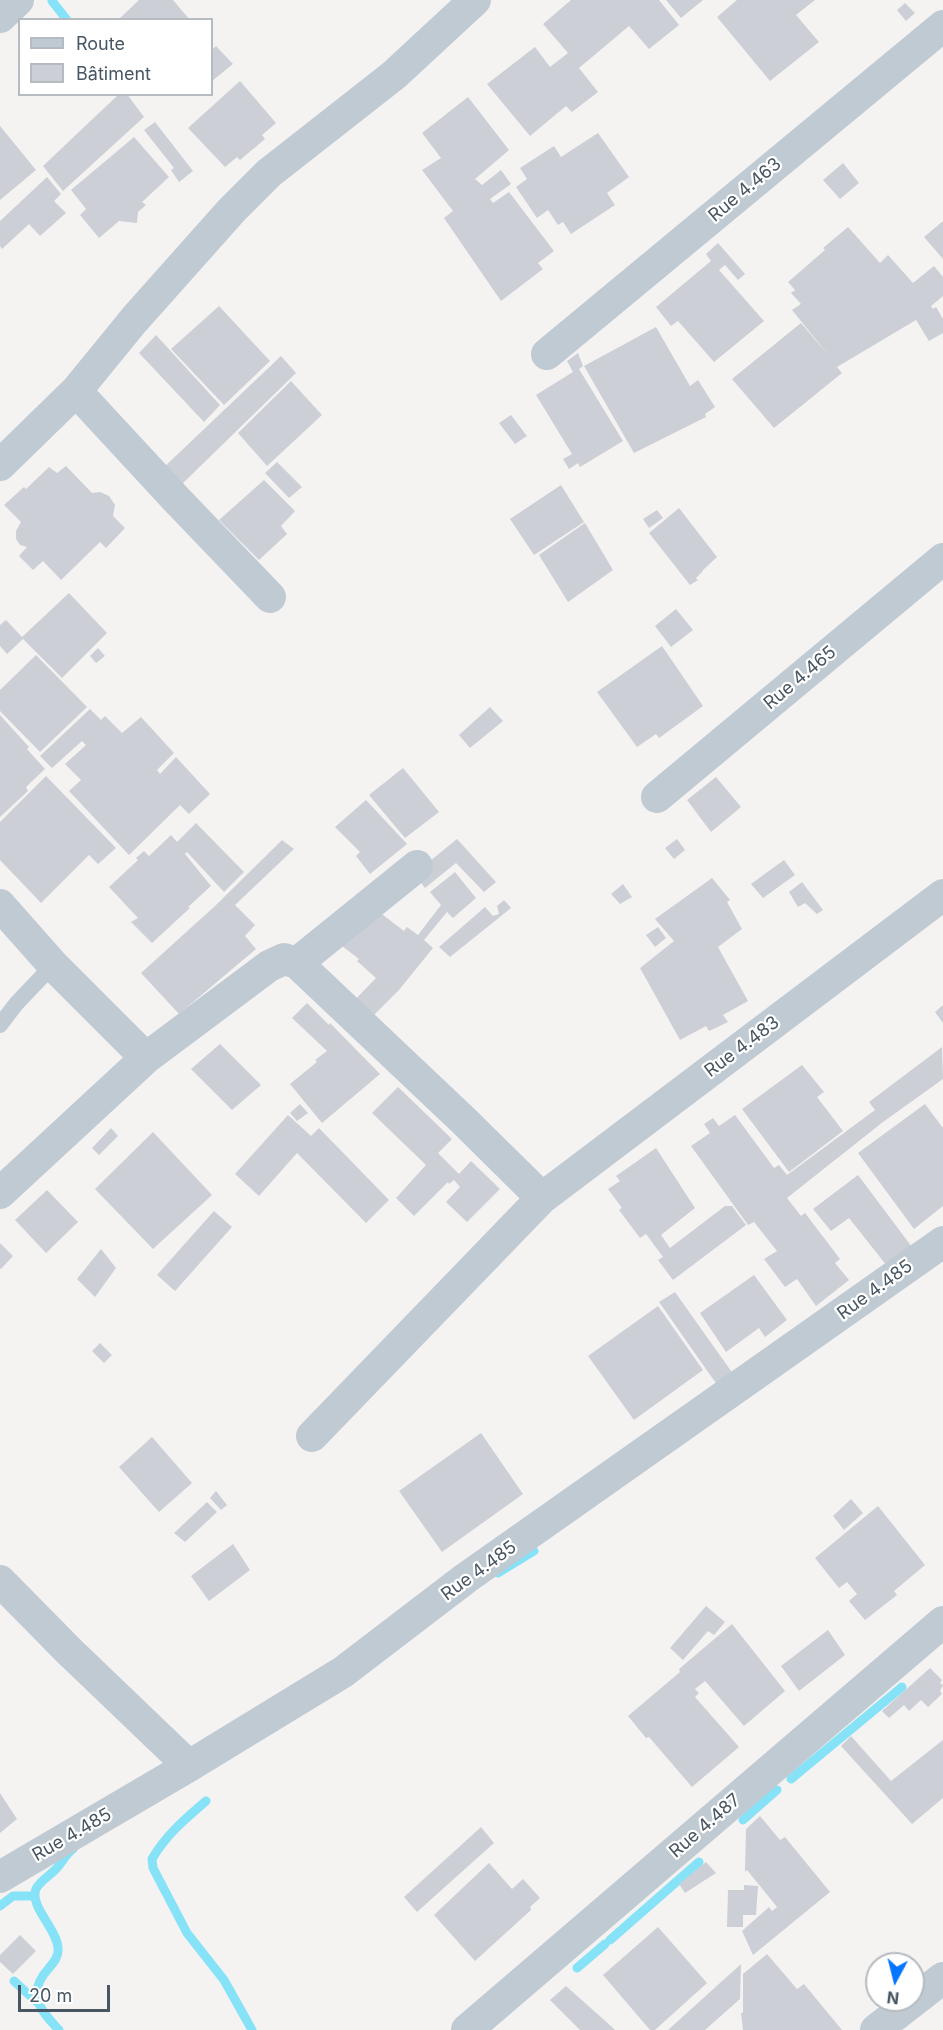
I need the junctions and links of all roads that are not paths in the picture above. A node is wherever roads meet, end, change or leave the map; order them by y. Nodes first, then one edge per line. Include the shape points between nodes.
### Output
1 (18, 0) edge
2 (475, 0) edge
3 (0, 17) edge
4 (943, 27) edge
5 (547, 354) dead end
6 (76, 391) junction
7 (0, 465) edge
8 (943, 559) edge
9 (270, 597) dead end
10 (657, 797) dead end
11 (417, 866) dead end
12 (943, 895) edge
13 (0, 905) edge
14 (297, 963) junction
15 (53, 965) junction
16 (0, 1025) edge
17 (146, 1058) junction
18 (0, 1193) edge
19 (542, 1198) junction
20 (943, 1242) edge
21 (312, 1437) dead end
22 (0, 1581) edge
23 (943, 1622) edge
24 (189, 1766) junction
25 (0, 1877) edge
26 (943, 1978) edge
27 (467, 2030) edge
28 (876, 2030) edge

1 - 3 street
2 - 6 street via 394,75 269,173 134,320
4 - 5 street, Rue 4.463
6 - 7 street
6 - 9 street
8 - 10 street, Rue 4.465
11 - 14 street
12 - 19 street, Rue 4.483
13 - 15 street
14 - 17 street via 284,959 269,966
14 - 19 street
15 - 16 lane
15 - 17 street
17 - 18 street
19 - 21 street, Rue 4.483
20 - 24 street, Rue 4.485 via 466,1578 343,1672
22 - 24 street
23 - 27 street, Rue 4.487
24 - 25 street, Rue 4.485
26 - 28 street

